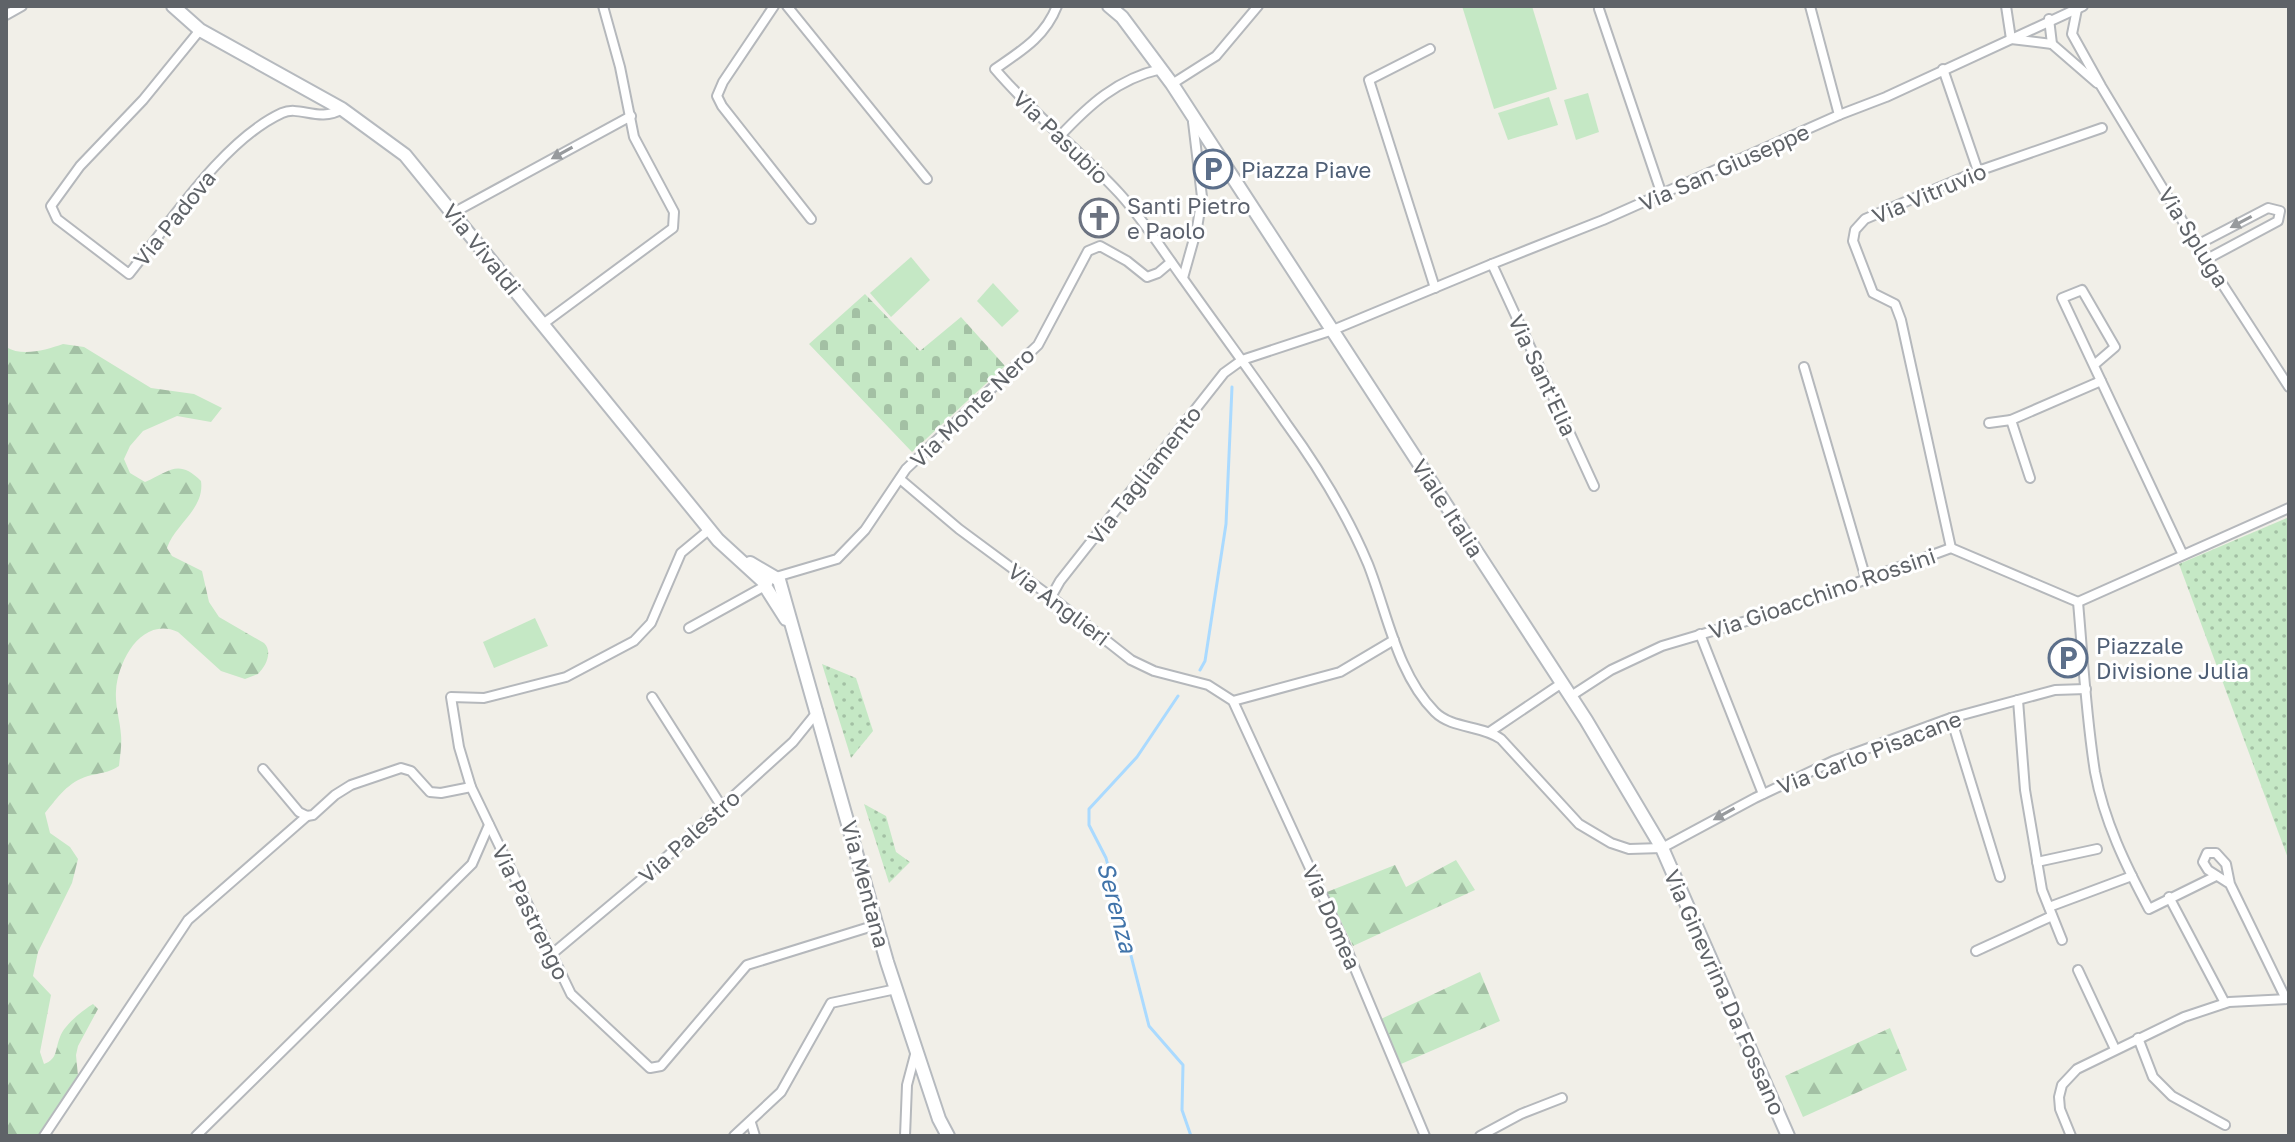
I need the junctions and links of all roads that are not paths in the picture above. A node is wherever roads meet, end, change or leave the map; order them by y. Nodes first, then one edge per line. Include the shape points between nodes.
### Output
1 (22, 6) edge
2 (173, 6) edge
3 (603, 6) edge
4 (774, 6) edge
5 (787, 6) edge
6 (1057, 6) edge
7 (1109, 6) edge
8 (1258, 6) edge
9 (1810, 6) edge
10 (2006, 6) edge
11 (2080, 8) edge
12 (1599, 9) dead end
13 (1123, 12) edge
14 (6, 15) edge
15 (2049, 19) junction
16 (200, 30) junction
17 (2011, 39) junction
18 (2052, 44) junction
19 (1430, 49) dead end
20 (1161, 69) junction
21 (1943, 69) junction
22 (1172, 84) junction
23 (2101, 86) junction
24 (342, 109) junction
25 (1839, 115) junction
26 (631, 116) junction
27 (1192, 116) junction
28 (2102, 128) dead end
29 (1059, 137) junction
30 (1978, 171) junction
31 (927, 179) dead end
32 (1662, 195) junction
33 (453, 213) junction
34 (811, 219) dead end
35 (2197, 245) junction
36 (2207, 259) junction
37 (1171, 262) junction
38 (1492, 264) junction
39 (1183, 278) junction
40 (1435, 288) junction
41 (543, 324) junction
42 (1333, 330) junction
43 (1242, 360) junction
44 (2094, 365) junction
45 (1804, 367) dead end
46 (2101, 381) junction
47 (2289, 387) edge
48 (2011, 420) junction
49 (1989, 423) dead end
50 (2030, 478) dead end
51 (900, 479) junction
52 (1594, 486) dead end
53 (2289, 508) edge
54 (710, 529) junction
55 (1951, 548) junction
56 (2182, 553) junction
57 (1866, 579) junction
58 (772, 582) junction
59 (1051, 597) junction
60 (2078, 602) junction
61 (689, 628) dead end
62 (1700, 634) junction
63 (1394, 640) junction
64 (1562, 683) junction
65 (2086, 689) junction
66 (1571, 696) junction
67 (652, 697) dead end
68 (2018, 700) junction
69 (1233, 701) junction
70 (818, 710) junction
71 (1951, 718) junction
72 (1491, 731) junction
73 (263, 769) dead end
74 (471, 787) junction
75 (1763, 794) junction
76 (722, 807) junction
77 (307, 816) junction
78 (489, 825) junction
79 (1662, 848) junction
80 (2097, 849) dead end
81 (2037, 862) junction
82 (2132, 876) junction
83 (2216, 876) junction
84 (2000, 877) dead end
85 (2230, 884) junction
86 (2169, 897) junction
87 (2050, 912) junction
88 (876, 925) junction
89 (2062, 940) dead end
90 (1976, 951) dead end
91 (552, 954) junction
92 (2078, 970) dead end
93 (896, 989) junction
94 (2288, 999) edge
95 (2225, 1003) junction
96 (2138, 1038) junction
97 (2115, 1049) junction
98 (916, 1050) junction
99 (1562, 1098) dead end
100 (751, 1123) junction
101 (2225, 1125) dead end
102 (44, 1136) edge
103 (196, 1136) edge
104 (734, 1136) edge
105 (755, 1136) edge
106 (905, 1136) edge
107 (948, 1136) edge
108 (1425, 1136) edge
109 (1480, 1136) edge
110 (1788, 1136) edge
111 (2071, 1136) edge

1 - 14 street
2 - 16 street, Via Vivaldi
3 - 26 street
4 - 34 street via 717,96
5 - 31 street
6 - 29 street, Via Pasubio via 1039,37 995,69
7 - 13 street
8 - 22 street via 1216,56
9 - 25 street
10 - 17 street
11 - 15 street, Via San Giuseppe
11 - 23 street, Via Spluga via 2072,34
12 - 32 street
13 - 20 street
15 - 17 street, Via San Giuseppe
15 - 18 street
16 - 24 street, Via Vivaldi
16 - 24 street, Via Padova via 51,206 57,219 129,274 223,157 260,125 286,111 331,116
17 - 18 street
17 - 21 street, Via San Giuseppe
18 - 23 street, Via Spluga
19 - 40 street via 1369,80
20 - 22 street
20 - 29 street via 1105,93
21 - 25 street, Via San Giuseppe
21 - 30 street
22 - 27 street
23 - 35 street, Via Spluga
24 - 33 street, Via Vivaldi via 405,155
25 - 32 street, Via San Giuseppe
26 -> 33 street
26 - 41 street via 634,137 674,212 673,228
27 - 39 street via 1202,197
27 - 42 street, Viale Italia
28 - 30 street, Via Vitruvio
29 - 37 street, Via Pasubio via 1119,194
30 - 55 street, Via Vitruvio via 1865,219 1853,241 1873,293 1895,304 1901,320
32 - 38 street, Via San Giuseppe
33 - 41 street, Via Vivaldi
35 - 36 street, Via Spluga
36 -> 35 street via 2278,221 2280,211 2268,208
36 - 47 street, Via Spluga
37 - 39 street, Via Pasubio
37 - 51 street, Via Monte Nero via 1147,277 1100,246 1088,251 1038,345
38 - 40 street, Via San Giuseppe
38 - 52 street, Via Sant'Elia
39 - 43 street, Via Pasubio
40 - 42 street, Via San Giuseppe
41 - 54 street, Via Vivaldi
42 - 43 street, Via San Giuseppe
42 - 64 street, Viale Italia
43 - 59 street, Via Tagliamento via 1224,373
43 - 63 street, Via Pasubio via 1342,509
44 - 44 street via 2062,298 2082,290 2115,347
44 - 46 street
45 - 57 street
46 - 48 street
46 - 56 street
48 - 49 street
48 - 50 street
51 - 58 street, Via Monte Nero via 865,530 837,559
51 - 59 street, Via Anglieri
53 - 56 street
54 - 58 street, Via Vivaldi
54 - 74 street via 681,553 651,623 634,641 566,677 484,698 451,697
55 - 57 street, Via Gioacchino Rossini
55 - 60 street, Via Gioacchino Rossini
56 - 60 street
57 - 62 street, Via Gioacchino Rossini
58 - 61 street, Via Monte Nero
58 - 70 street, Via Mentana
59 - 69 street, Via Anglieri via 1131,660 1208,685
60 - 65 street
62 - 66 street, Via Gioacchino Rossini via 1611,670
62 - 75 street
63 - 69 street via 1340,672
63 - 72 street, Via Pasubio via 1437,714
64 - 66 street, Viale Italia
64 - 72 street
65 - 68 street, Via Carlo Pisacane
65 - 82 street via 2096,774 2113,835
66 - 79 street, Viale Italia
67 - 76 street
68 - 71 street, Via Carlo Pisacane
68 - 81 street
69 - 108 street, Via Domea via 1343,940
70 - 76 street, Via Palestro via 793,742
70 - 88 street, Via Mentana
71 - 75 street, Via Carlo Pisacane via 1833,761
71 - 84 street
72 - 79 street via 1579,824 1629,849
73 - 77 street
74 - 77 street via 430,792 401,768 351,785
74 - 78 street
75 -> 79 street, Via Carlo Pisacane
76 - 91 street, Via Palestro
77 - 102 street via 188,920
78 - 91 street, Via Pastrengo
78 - 103 street, Via Pastrengo via 472,864
79 - 110 street, Via Ginevrina Da Fossano
80 - 81 street
81 - 87 street
82 - 86 street via 2149,909
82 - 87 street
83 - 85 street
83 - 85 street via 2203,862 2207,853 2216,853 2226,864
83 - 86 street
85 - 94 street
86 - 95 street
87 - 89 street
87 - 90 street
88 - 91 street, Via Pastrengo via 747,965 661,1066 650,1068 571,994
88 - 93 street, Via Mentana
92 - 97 street
93 - 98 street, Via Mentana
93 - 100 street via 831,1003 781,1092
94 - 95 street
95 - 96 street
96 - 97 street
96 - 101 street via 2153,1077 2172,1096
97 - 111 street via 2077,1069 2062,1085 2060,1109
98 - 106 street via 907,1085
98 - 107 street, Via Mentana
99 - 109 street
100 - 104 street
100 - 105 street

